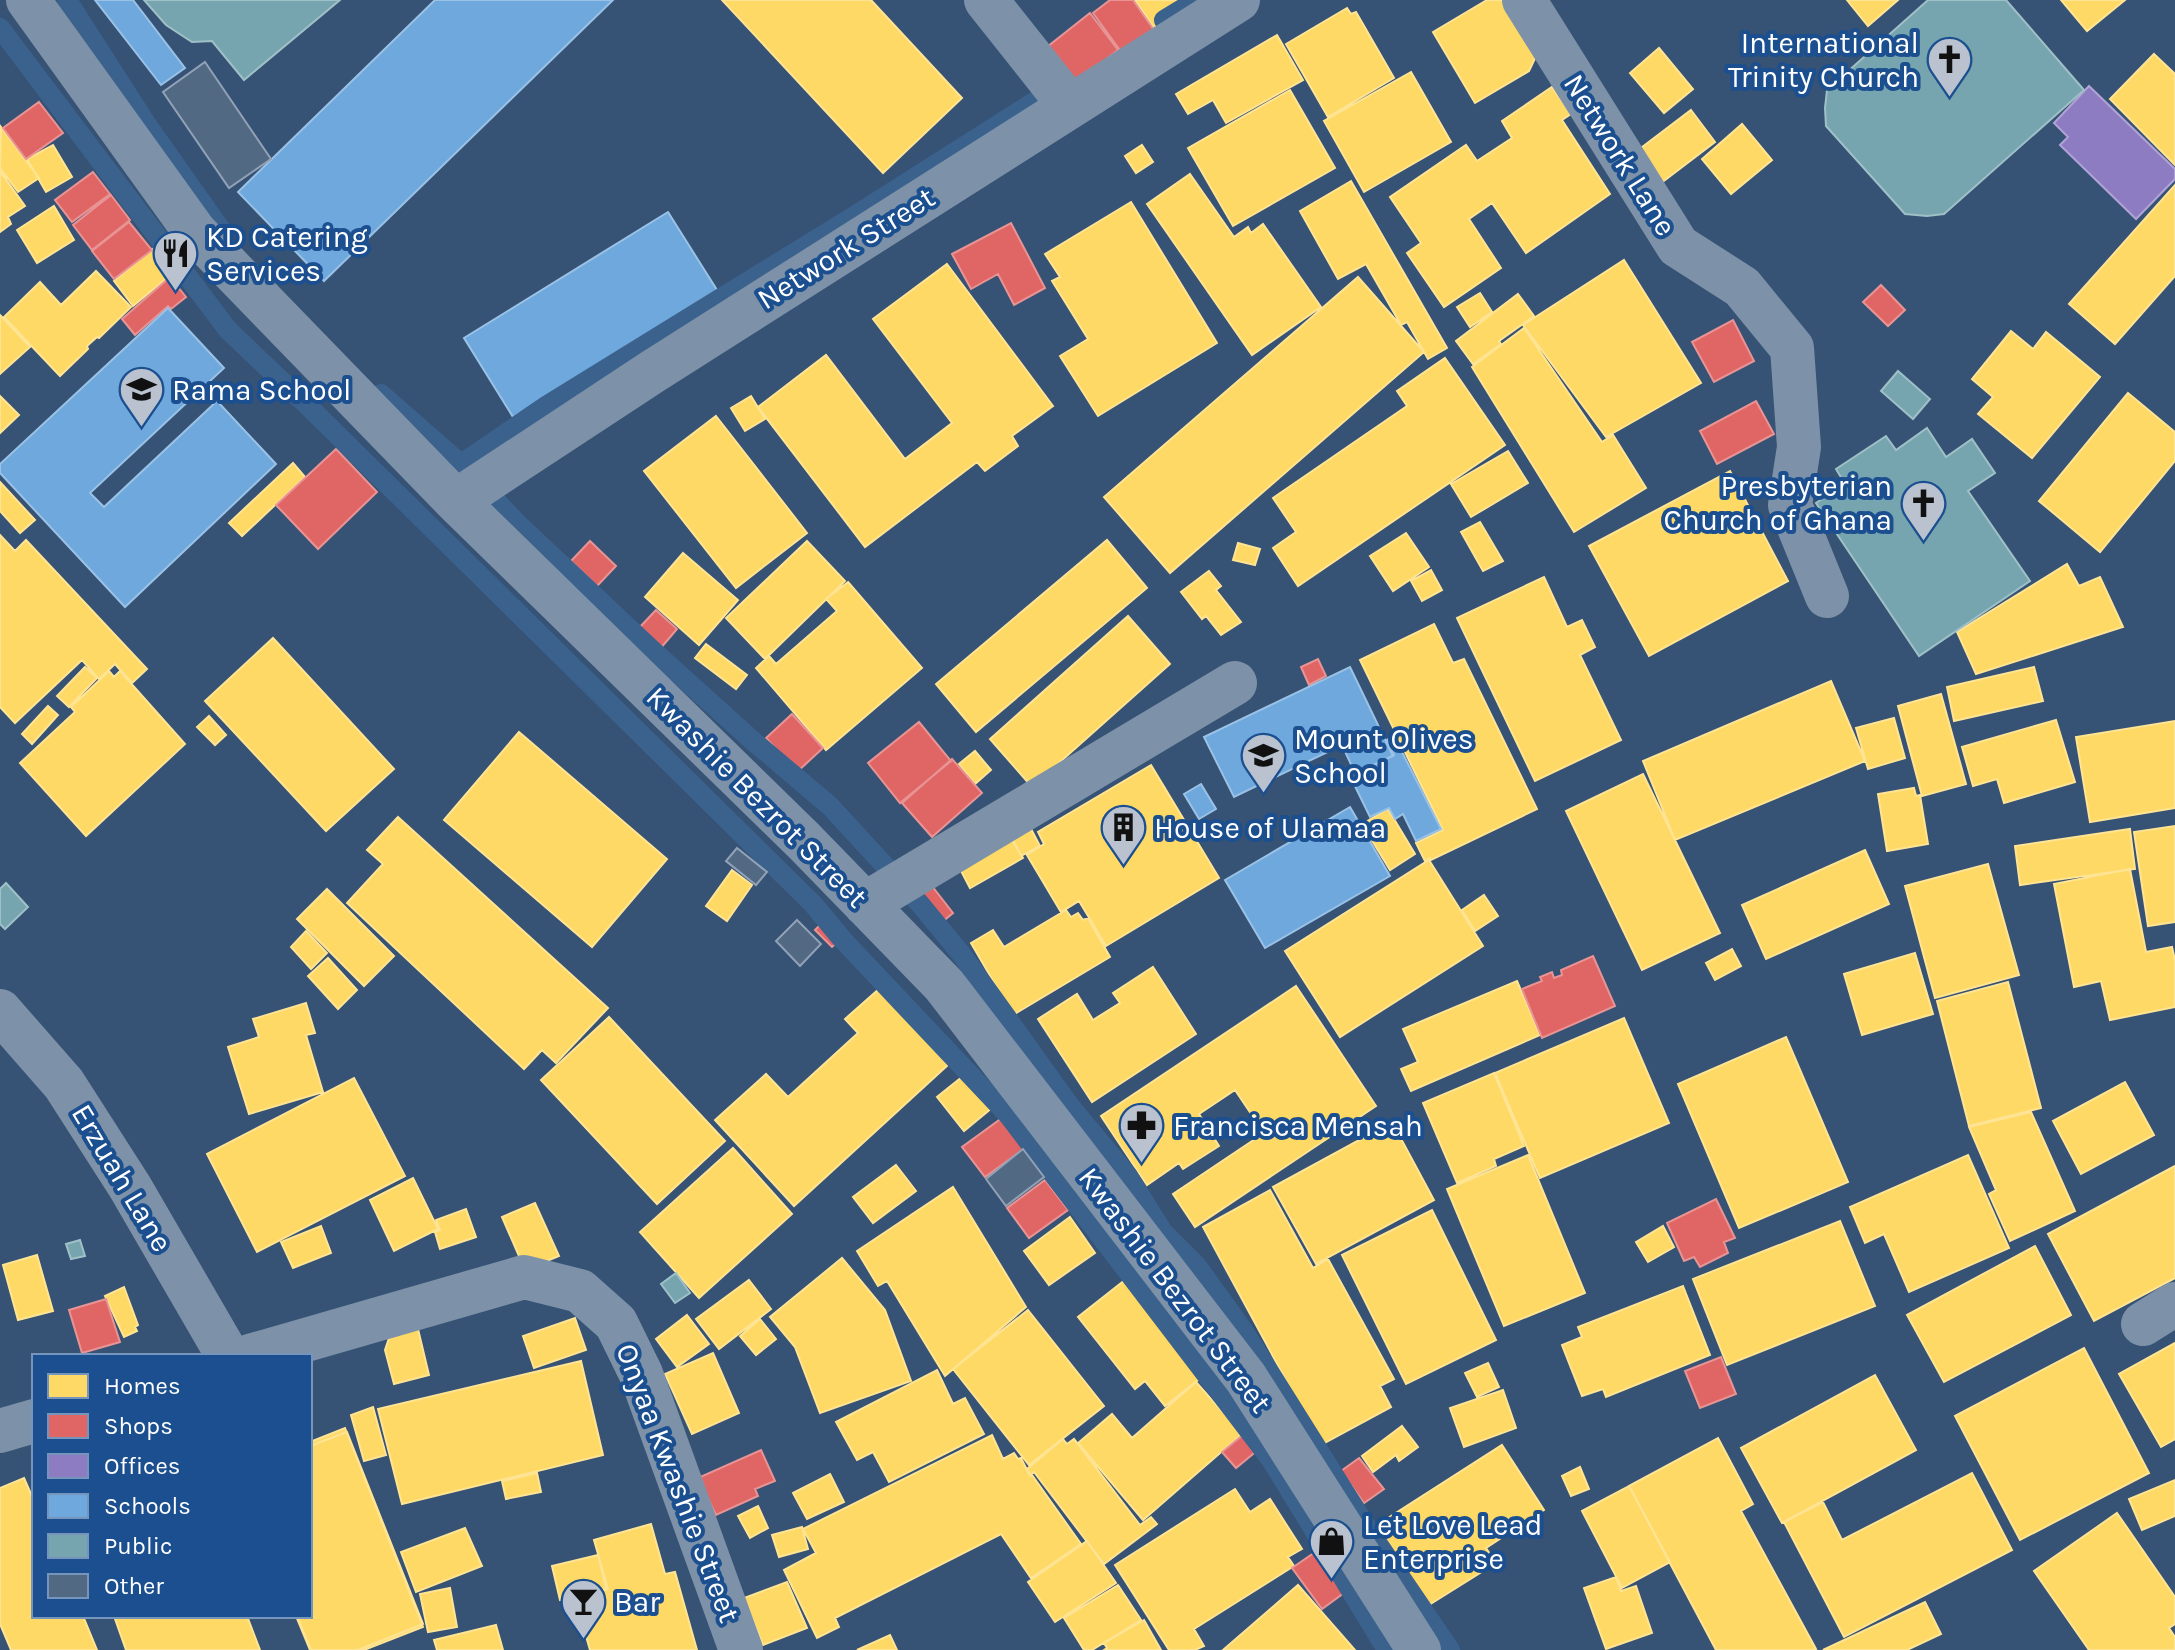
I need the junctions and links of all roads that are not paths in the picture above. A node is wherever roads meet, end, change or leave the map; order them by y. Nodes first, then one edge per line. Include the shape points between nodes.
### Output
1 (28, 0) edge
2 (986, 0) edge
3 (1238, 0) edge
4 (1524, 0) edge
5 (1070, 106) junction
6 (456, 501) junction
7 (1827, 596) dead end
8 (1235, 683) dead end
9 (865, 904) junction
10 (0, 1011) edge
11 (227, 1354) edge
12 (257, 1354) edge
13 (32, 1422) edge
14 (0, 1431) edge
15 (741, 1650) edge
16 (1419, 1650) edge

1 - 6 street, Kwashie Bezrot Street via 195,232
2 - 5 street
3 - 5 street, Network Street
4 - 7 street, Network Lane via 1678,246 1742,287 1792,348 1799,447 1790,505
5 - 6 street, Network Street
6 - 9 street, Kwashie Bezrot Street
8 - 9 street
9 - 16 street, Kwashie Bezrot Street via 944,985 1246,1378
10 - 11 street, Erzuah Lane via 64,1084
12 - 15 street, Onyaa Kwashie Street via 524,1277 580,1291 616,1323 641,1374
13 - 14 street

